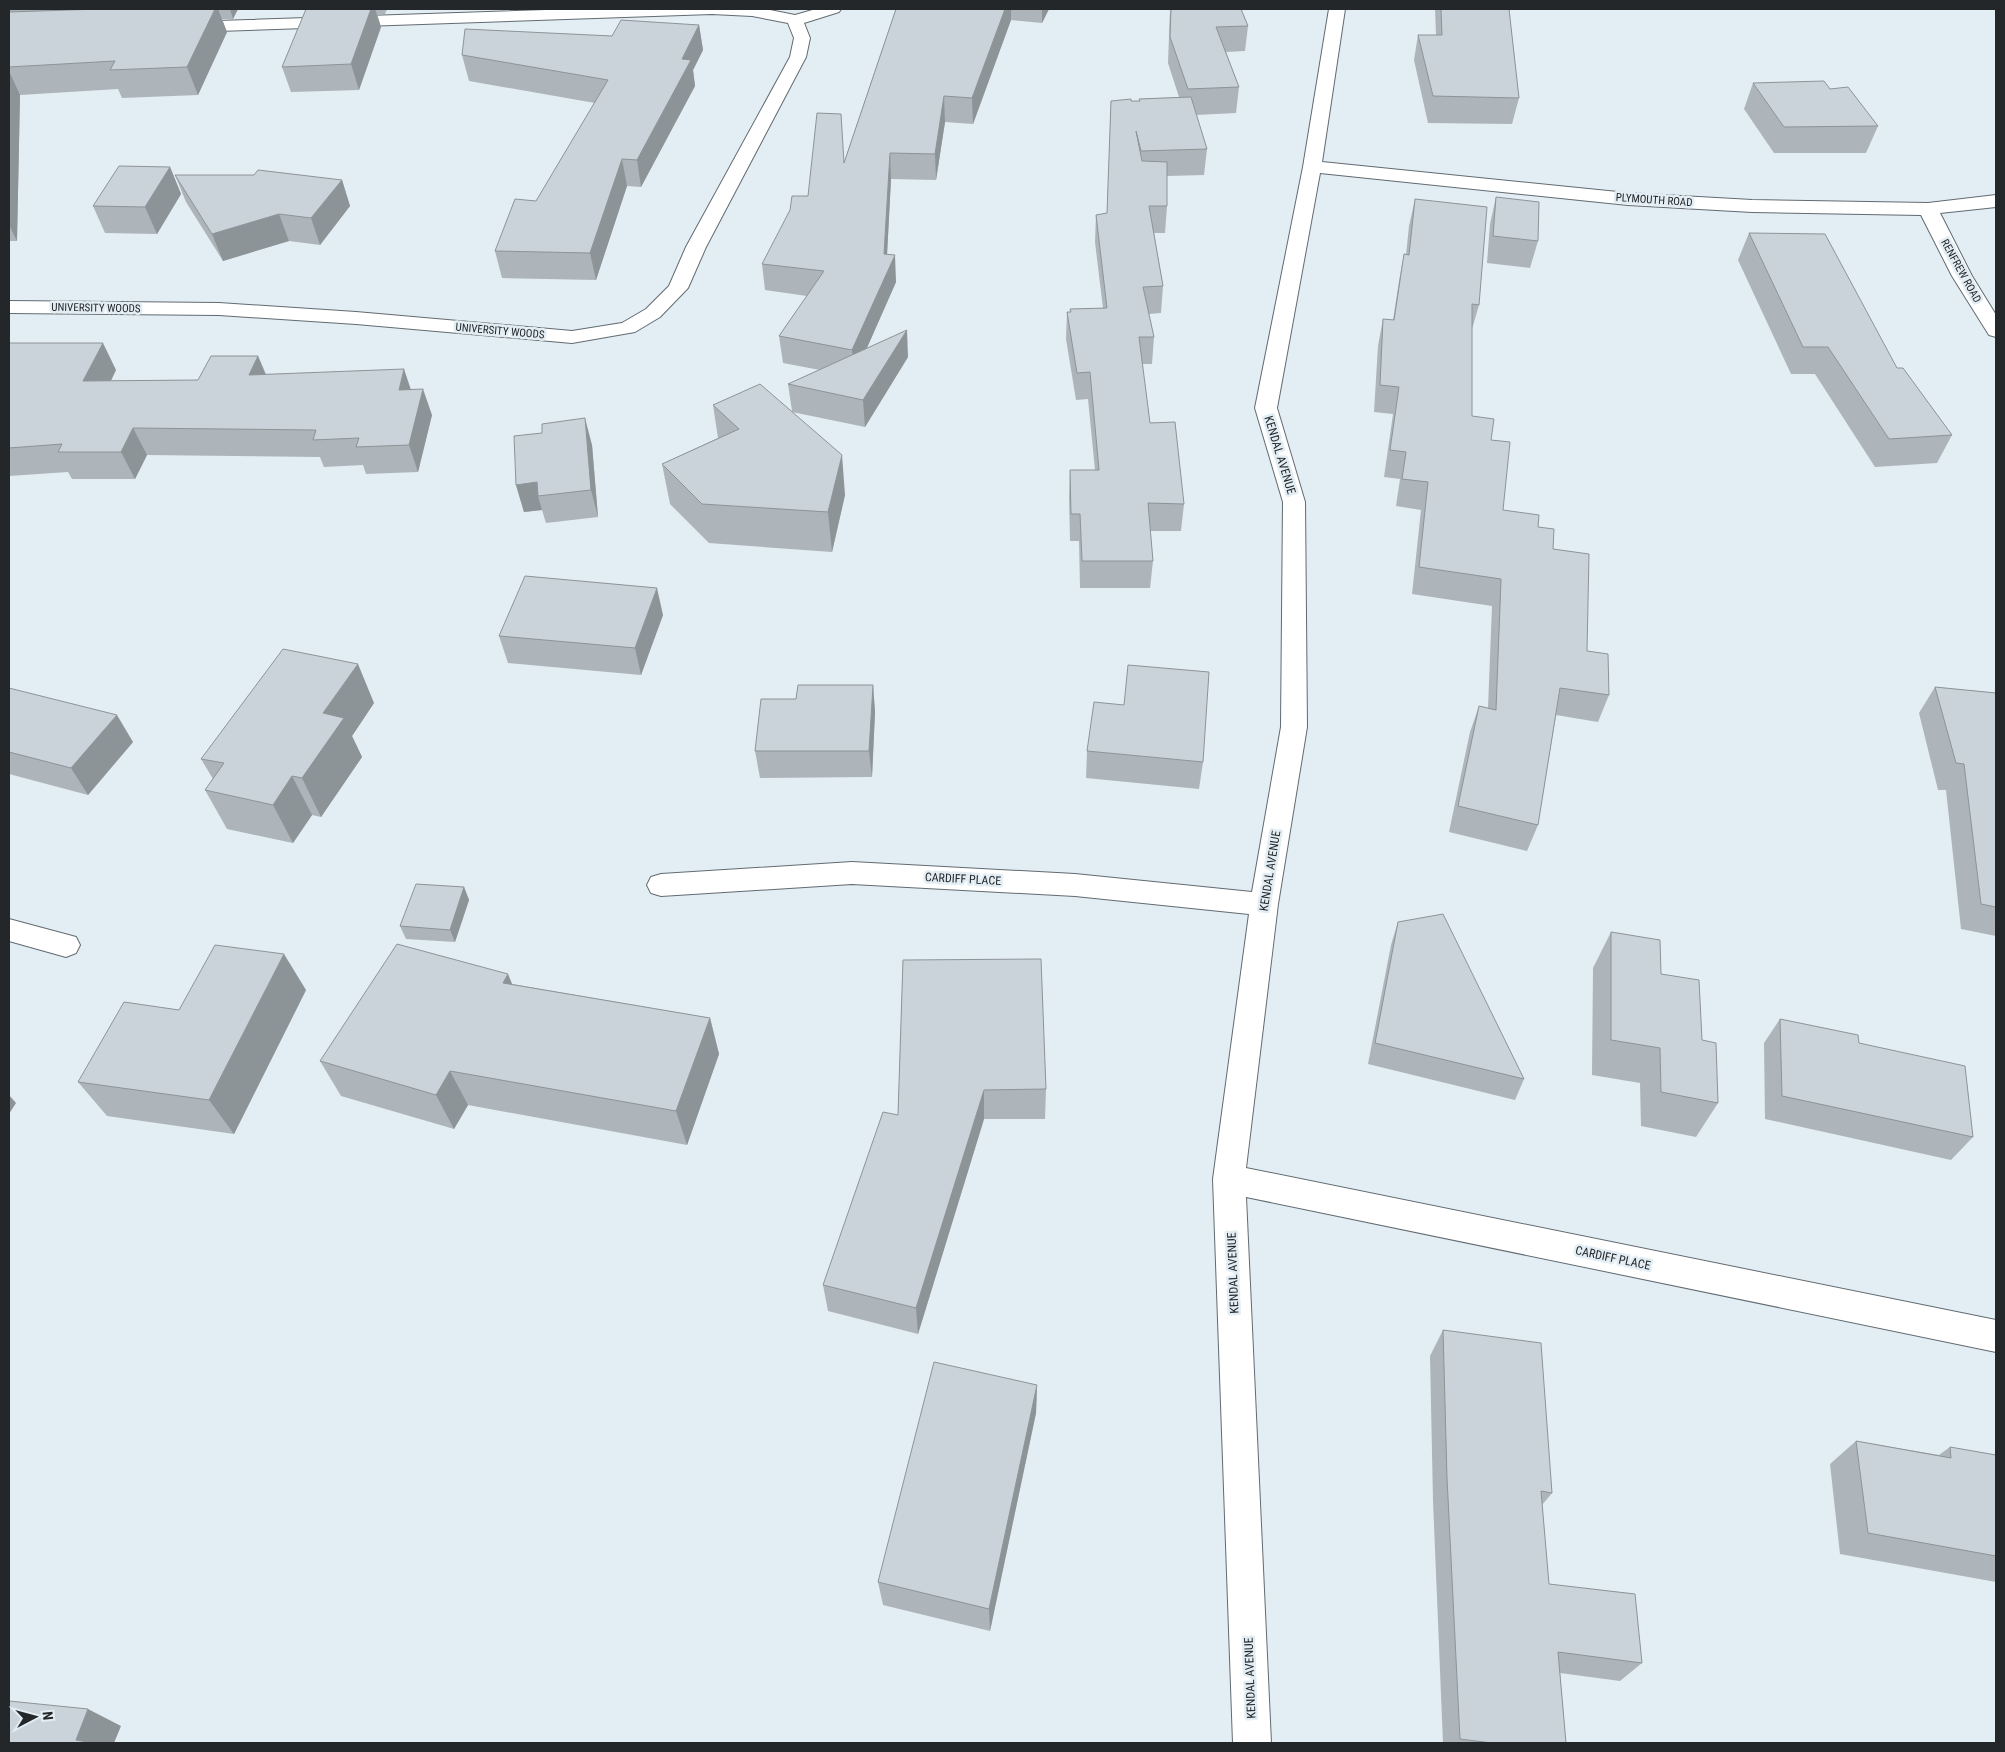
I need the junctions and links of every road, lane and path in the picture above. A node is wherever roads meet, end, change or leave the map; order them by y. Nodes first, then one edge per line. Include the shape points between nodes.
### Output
1 (832, 9) edge
2 (1337, 9) edge
3 (795, 20) junction
4 (172, 28) edge
5 (1312, 167) junction
6 (1996, 201) edge
7 (1928, 209) junction
8 (9, 307) edge
9 (1996, 331) edge
10 (661, 885) dead end
11 (1264, 904) junction
12 (9, 930) edge
13 (66, 945) dead end
14 (1229, 1179) junction
15 (1996, 1336) edge
16 (1252, 1743) edge

1 - 3 street
2 - 5 street, KENDAL AVENUE
3 - 4 street via 752,11 712,10
3 - 8 street, UNIVERSITY WOODS via 802,38 798,57 696,247 678,288 653,313 628,328 572,337 219,309
5 - 7 street, PLYMOUTH ROAD via 1628,199 1752,206
5 - 11 street, KENDAL AVENUE via 1266,408 1294,502 1294,727
6 - 7 street, PLYMOUTH ROAD
7 - 9 street, RENFREW ROAD via 1962,276
10 - 11 street, CARDIFF PLACE via 852,873 1075,885
11 - 14 street, KENDAL AVENUE
12 - 13 street
14 - 15 street, CARDIFF PLACE
14 - 16 street, KENDAL AVENUE

